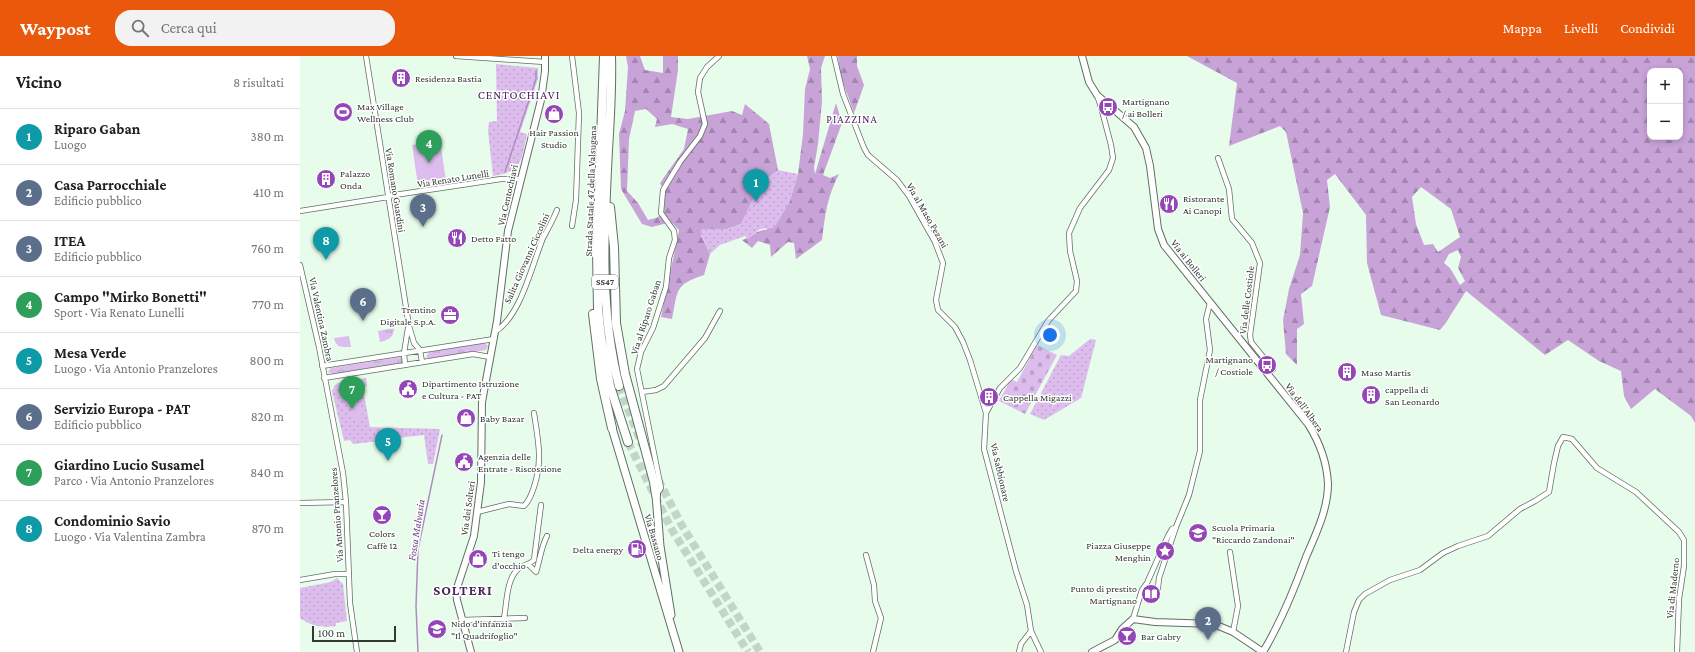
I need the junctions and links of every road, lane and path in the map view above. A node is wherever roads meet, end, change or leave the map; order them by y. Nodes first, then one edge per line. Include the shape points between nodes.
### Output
1 (366, 56) edge
2 (456, 56) edge
3 (572, 56) edge
4 (604, 56) edge
5 (610, 56) edge
6 (719, 56) edge
7 (834, 56) edge
8 (1082, 56) edge
9 (545, 59) edge
10 (1097, 95) junction
11 (1218, 158) dead end
12 (607, 177) junction
13 (521, 179) junction
14 (388, 197) junction
15 (557, 210) dead end
16 (300, 211) edge
17 (572, 226) dead end
18 (597, 249) junction
19 (300, 265) edge
20 (1210, 303) junction
21 (720, 310) dead end
22 (408, 326) junction
23 (496, 331) junction
24 (494, 339) junction
25 (420, 350) junction
26 (404, 353) junction
27 (490, 357) junction
28 (422, 362) junction
29 (406, 365) junction
30 (322, 366) junction
31 (1268, 373) junction
32 (324, 378) junction
33 (619, 386) tunnel mouth
34 (642, 392) junction
35 (534, 413) dead end
36 (986, 413) junction
37 (612, 428) joint
38 (628, 442) tunnel mouth
39 (656, 495) junction
40 (346, 502) junction
41 (300, 503) edge
42 (541, 505) dead end
43 (477, 512) junction
44 (1175, 528) junction
45 (547, 536) dead end
46 (1230, 552) dead end
47 (866, 555) dead end
48 (529, 565) junction
49 (349, 574) junction
50 (300, 580) edge
51 (1144, 588) junction
52 (504, 618) junction
53 (525, 618) dead end
54 (1133, 619) junction
55 (462, 620) junction
56 (1031, 631) junction
57 (1233, 632) junction
58 (357, 652) edge
59 (471, 652) edge
60 (679, 652) edge
61 (873, 652) edge
62 (1019, 652) edge
63 (1041, 652) edge
64 (1092, 652) edge
65 (1264, 652) edge
66 (1346, 652) edge
67 (1677, 652) edge

1 - 14 street, Via Romano Guardini
2 - 9 street
3 - 17 street via 580,113 576,200
4 - 18 highway, Strada Statale 47 della Valsugana / SS47
5 - 12 highway, Strada Statale 47 della Valsugana / SS47
6 - 34 street, Via al Riparo Gaban via 700,78 698,92 705,124 700,136 663,190 661,213 674,231 675,240 669,258 666,287 637,369
7 - 36 street, Via al Maso Pezani via 843,94 868,155 897,180 935,242 943,263 936,300 938,310 955,327 963,342
8 - 10 street, Via ai Bolleri via 1089,82
9 - 13 street, Via Centochiavi via 541,100
10 - 20 street, Via ai Bolleri via 1134,127 1141,137 1150,166 1158,229 1164,245
10 - 36 street, Via Sabbionare via 1113,158 1109,170 1080,208 1069,234 1077,281 1076,291 1048,321 1020,368 1000,388
11 - 31 street, Via delle Costiole via 1229,189 1232,220 1252,243 1260,263 1250,335 1251,342 1273,369
12 - 33 highway, Strada Statale 47 della Valsugana / SS47 via 605,286 610,347
12 - 39 highway via 614,247 616,323 625,374
13 - 14 street, Via Renato Lunelli via 501,179
13 - 23 street, Via Centochiavi via 507,240
14 - 16 street, Via Renato Lunelli
14 - 22 street, Via Romano Guardini
15 - 23 street, Salita Giovanni Ciccolini via 517,304 504,326
18 - 37 highway via 593,268 595,332 601,379
18 - 38 highway, Strada Statale 47 della Valsugana / SS47 via 601,337 610,386
19 - 30 street, Via Valentina Zambra
20 - 31 street, Via dell'Albera
20 - 44 street via 1206,319 1210,350 1200,400 1200,451 1189,495
21 - 34 street via 705,338 664,386
22 - 25 street, Via Romano Guardini via 414,343
22 - 26 street, Via Romano Guardini
23 - 24 street, Via Centochiavi
24 - 25 street
24 - 27 street, Via dei Solteri
25 - 26 street
25 - 28 street, Via Romano Guardini
26 - 29 street, Via Romano Guardini
26 - 30 street
27 - 28 street via 473,354
27 - 43 street, Via dei Solteri via 482,402 481,482
28 - 29 street
29 - 32 street
30 - 32 street, Via Valentina Zambra
31 - 65 street, Via dell'Albera via 1316,438 1327,467 1328,485 1321,520 1286,608
32 - 40 street, Via Antonio Pranzelores via 338,444
34 - 39 street, Via al Riparo Gaban via 661,488
35 - 43 street via 540,453 538,474 529,501 524,506 509,504
36 - 56 street, Via Sabbionare via 984,449 1027,605
37 - 60 main road, Via Bassano
39 - 60 main road via 663,574
40 - 41 street
40 - 49 street, Via Antonio Pranzelores
42 - 48 street via 534,560
43 - 55 street, Via dei Solteri via 471,547 456,591
44 - 51 street via 1168,536
44 - 51 street via 1158,588
45 - 48 street via 542,545 536,572
46 - 57 street via 1238,606
47 - 61 street via 881,618
48 - 52 street via 520,567 514,573
49 - 50 street
49 - 58 street, Via Antonio Pranzelores
51 - 54 street
52 - 53 street
52 - 55 street
54 - 57 street via 1162,623 1214,624
54 - 64 street via 1115,640
55 - 59 street, Via dei Solteri
56 - 62 street via 1021,644
56 - 63 street, Via Sabbionare
57 - 65 street
66 - 67 street, Via di Maderno via 1354,612 1365,594 1390,580 1420,570 1431,560 1453,548 1488,536 1520,508 1549,492 1558,446 1566,436 1572,439 1597,468 1648,502 1684,540

